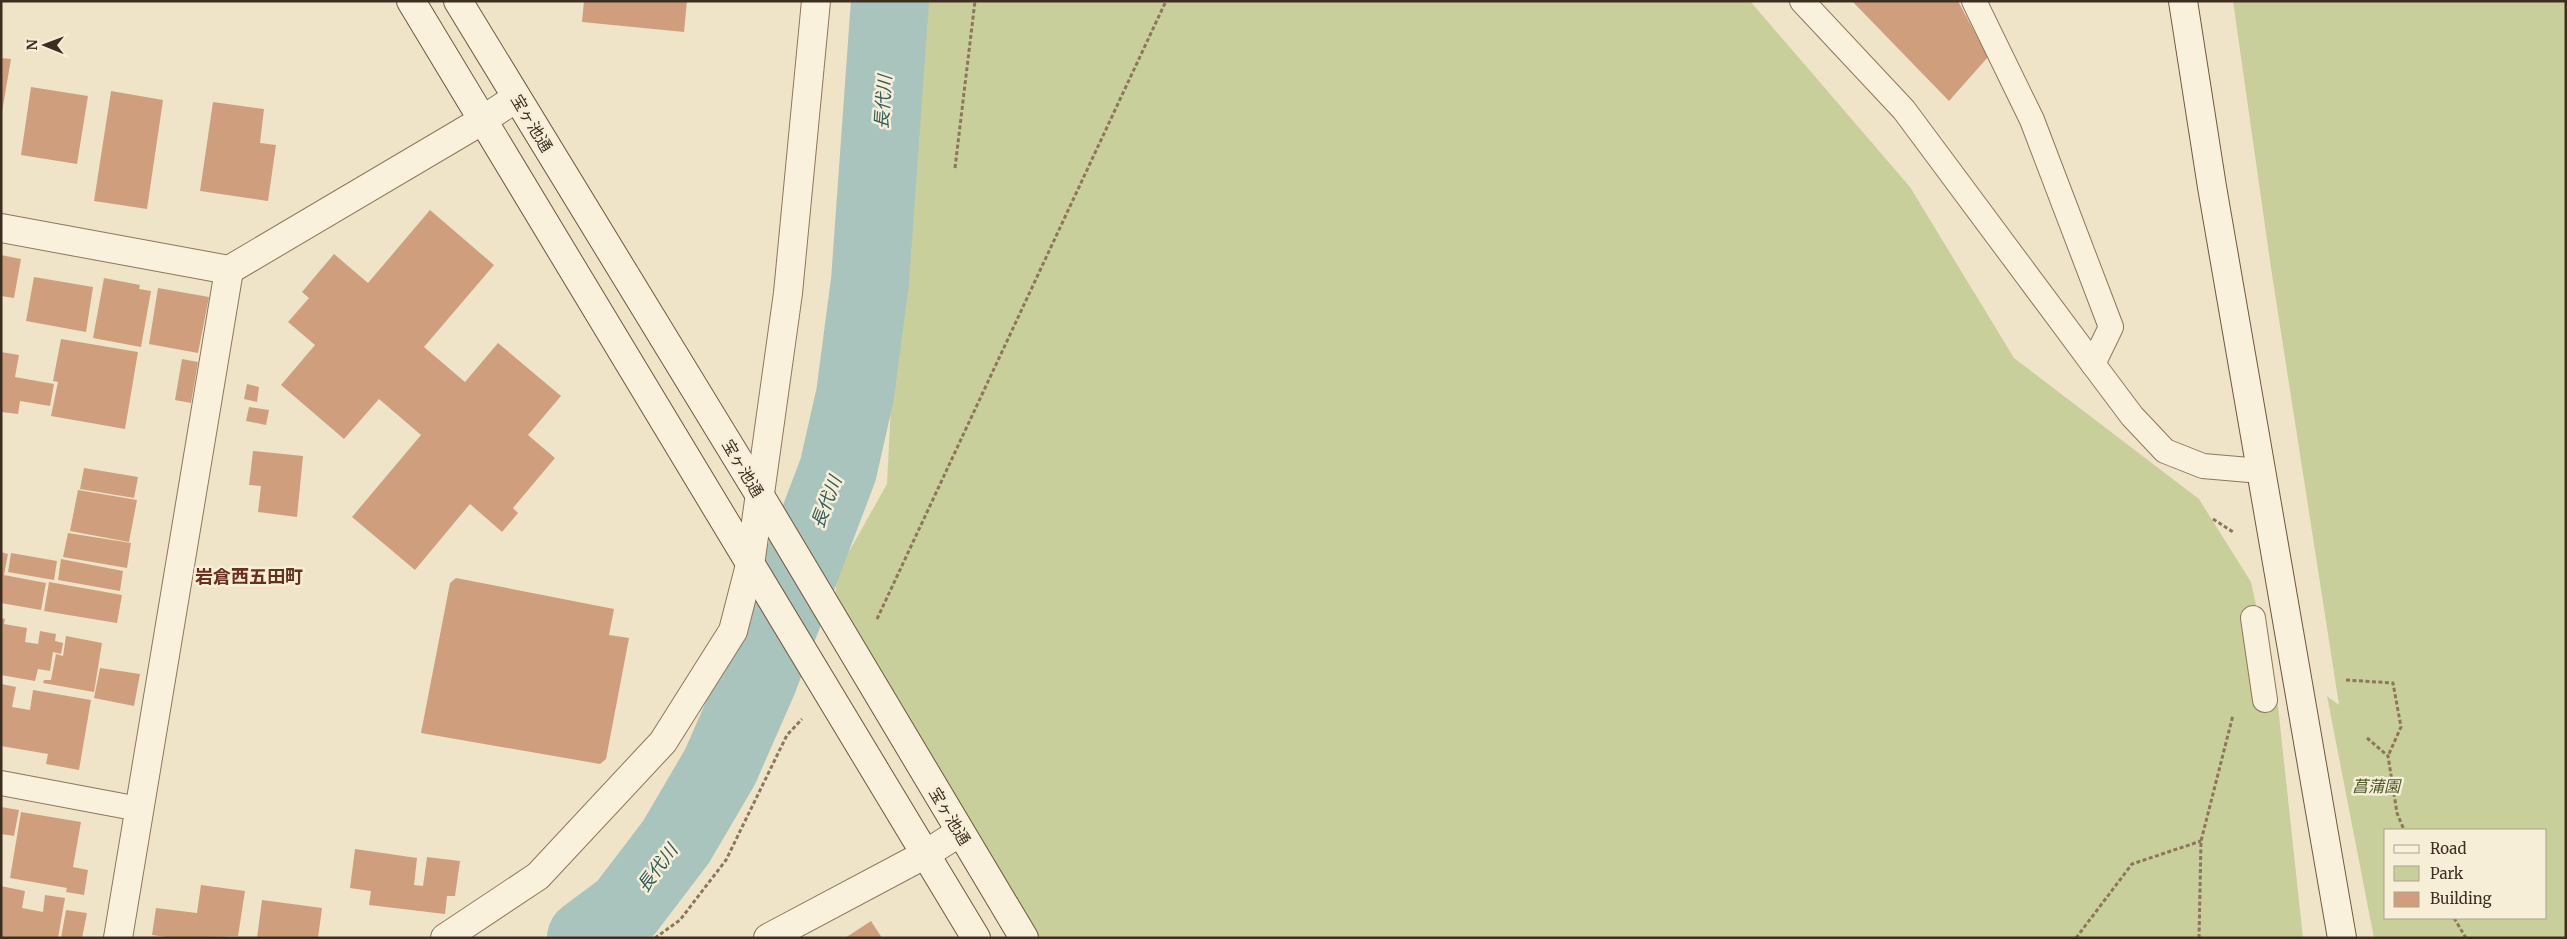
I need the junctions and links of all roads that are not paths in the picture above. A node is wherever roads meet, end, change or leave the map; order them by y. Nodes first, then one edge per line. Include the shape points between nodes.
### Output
1 (411, 1) edge
2 (458, 1) edge
3 (816, 1) edge
4 (1802, 1) edge
5 (1974, 1) edge
6 (2183, 1) edge
7 (516, 98) junction
8 (482, 120) junction
9 (1, 228) edge
10 (229, 270) junction
11 (2093, 364) junction
12 (2261, 471) junction
13 (759, 494) junction
14 (750, 565) junction
15 (2253, 618) dead end
16 (2265, 700) road end
17 (1, 783) edge
18 (139, 809) junction
19 (960, 832) junction
20 (926, 854) junction
21 (118, 938) edge
22 (445, 938) edge
23 (768, 938) edge
24 (976, 938) edge
25 (1024, 938) edge
26 (2342, 938) edge

1 - 8 street
2 - 7 street, 宝ヶ池通
3 - 13 street via 788,293
4 - 11 lane via 1904,110
5 - 11 lane via 2032,120 2111,328
6 - 12 street
7 - 8 street
7 - 13 street, 宝ヶ池通
8 - 10 street
8 - 14 street
9 - 10 street
10 - 18 street
11 - 12 lane via 2132,416 2165,451 2203,466
12 - 26 street
13 - 14 street
13 - 19 street, 宝ヶ池通
14 - 20 street
14 - 22 street via 733,631 663,742 538,876
15 - 16 lane
17 - 18 lane
18 - 21 street
19 - 20 street
19 - 25 street, 宝ヶ池通
20 - 23 street
20 - 24 street

